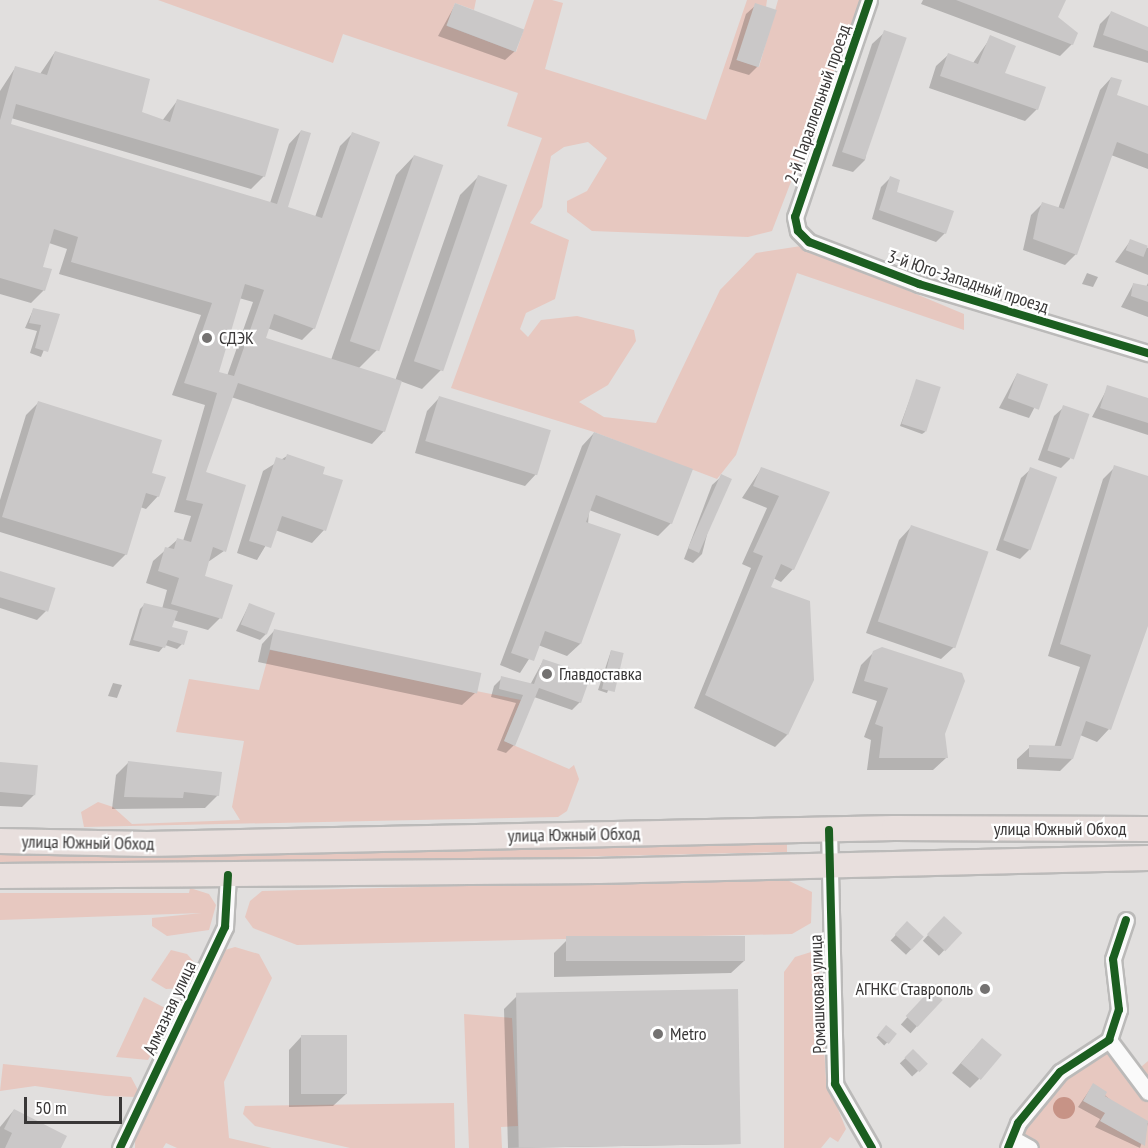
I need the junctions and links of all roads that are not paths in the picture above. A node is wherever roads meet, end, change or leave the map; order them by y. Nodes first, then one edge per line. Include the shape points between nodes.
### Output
1 (869, 0) edge
2 (795, 217) joint
3 (1148, 353) edge
4 (829, 830) junction
5 (1148, 830) edge
6 (0, 841) edge
7 (1148, 858) edge
8 (830, 865) junction
9 (228, 875) junction
10 (0, 876) edge
11 (1126, 920) dead end
12 (1109, 1040) junction
13 (1148, 1092) edge
14 (1011, 1143) edge
15 (120, 1148) edge
16 (872, 1148) edge
17 (1030, 1148) edge

1 - 2 street, 2-й Параллельный проезд
2 - 3 street, 3-й Юго-Западный проезд via 798,231 809,242 918,284
4 - 5 main road, улица Южный Обход
4 - 6 main road, улица Южный Обход via 147,844
4 - 8 street, Ромашковая улица
7 - 8 main road, улица Южный Обход
8 - 9 main road, улица Южный Обход
8 - 16 street, Ромашковая улица via 835,1084
9 - 10 main road, улица Южный Обход
9 - 15 street, Алмазная улица via 225,927
11 - 12 street via 1113,959 1119,1010
12 - 13 street
12 - 14 street via 1060,1072 1018,1123
14 - 17 street

